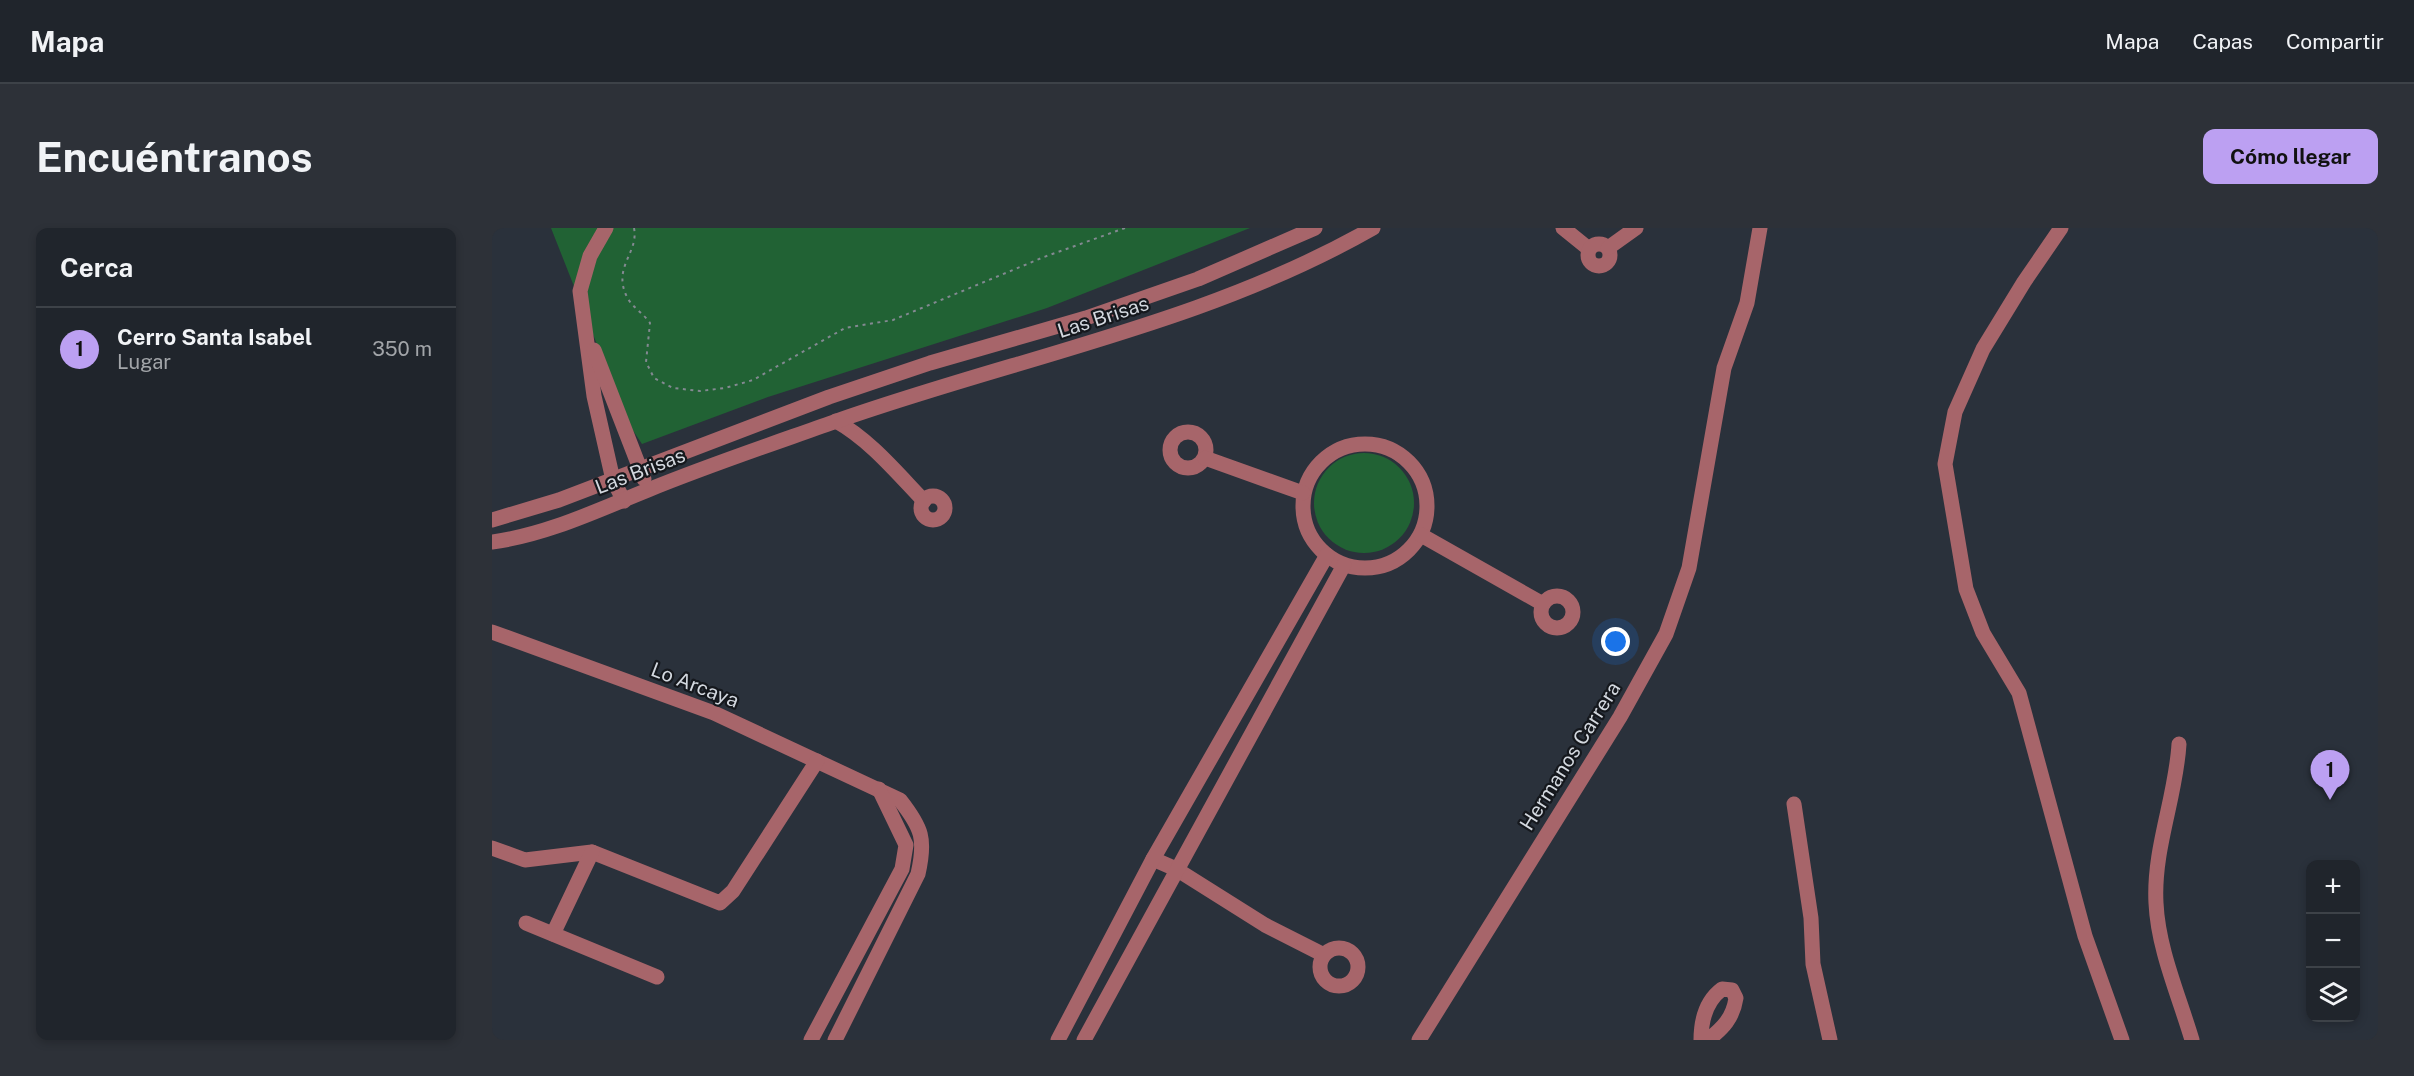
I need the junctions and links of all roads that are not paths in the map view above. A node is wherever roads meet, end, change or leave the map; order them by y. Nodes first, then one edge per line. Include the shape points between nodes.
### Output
1 (606, 228) edge
2 (1315, 228) edge
3 (1373, 228) edge
4 (1563, 228) edge
5 (1636, 228) edge
6 (1760, 228) edge
7 (2061, 228) edge
8 (586, 331) junction
9 (829, 398) junction
10 (836, 421) junction
11 (1204, 458) dead end
12 (640, 470) junction
13 (613, 480) junction
14 (648, 490) junction
15 (1303, 493) junction
16 (624, 501) junction
17 (924, 501) dead end
18 (492, 520) edge
19 (1421, 535) junction
20 (492, 542) edge
21 (1327, 555) junction
22 (1344, 565) junction
23 (1543, 604) dead end
24 (492, 632) edge
25 (2180, 744) dead end
26 (817, 761) junction
27 (879, 789) junction
28 (1794, 804) dead end
29 (492, 848) edge
30 (592, 852) junction
31 (1152, 859) junction
32 (1176, 868) junction
33 (526, 923) dead end
34 (553, 934) junction
35 (1324, 955) dead end
36 (657, 976) dead end
37 (810, 1040) edge
38 (835, 1040) edge
39 (1058, 1040) edge
40 (1084, 1040) edge
41 (1419, 1040) edge
42 (1701, 1040) edge
43 (1708, 1040) edge
44 (1830, 1040) edge
45 (2122, 1040) edge
46 (2192, 1040) edge

1 - 8 street via 590,256 580,291
2 - 9 street, Las Brisas via 1198,279
3 - 10 street, Las Brisas via 1260,284 1155,323
4 - 5 street via 1588,249 1598,243 1608,248
6 - 41 street, Hermanos Carrera via 1747,303 1724,368 1691,558 1675,612 1620,717
7 - 45 street via 1983,349 1955,411 1945,464 1966,589 1983,633 2019,693 2085,936
8 - 12 street
8 - 13 street via 594,396
9 - 10 street via 844,405 842,416
9 - 12 street, Las Brisas
10 - 14 street, Las Brisas
10 - 17 street via 866,443
11 - 15 street
12 - 13 street, Las Brisas
12 - 14 street
13 - 16 street
13 - 18 street, Las Brisas
14 - 16 street, Las Brisas
15 - 19 street via 1311,473 1325,457 1344,447 1365,443 1386,447 1405,458 1419,474 1427,494 1428,515
15 - 21 street via 1303,516 1311,538
16 - 20 street, Las Brisas via 567,522
19 - 22 street via 1407,553 1388,564 1366,568
19 - 23 street
21 - 22 street
21 - 31 street
22 - 32 street
24 - 26 street, Lo Arcaya via 714,713
25 - 46 street via 2156,902 2163,943
26 - 27 street, Lo Arcaya
26 - 30 street via 732,891 720,903
27 - 37 street via 906,845 902,869
27 - 38 street, Lo Arcaya via 900,800 917,822 924,848 918,874
28 - 44 street via 1812,918 1813,964
29 - 30 street via 525,860
30 - 34 street
31 - 32 street
31 - 39 street
32 - 35 street via 1264,925
32 - 40 street
33 - 34 street
34 - 36 street
42 - 43 street via 1709,1004 1719,991 1729,989 1736,998 1732,1013 1722,1029

